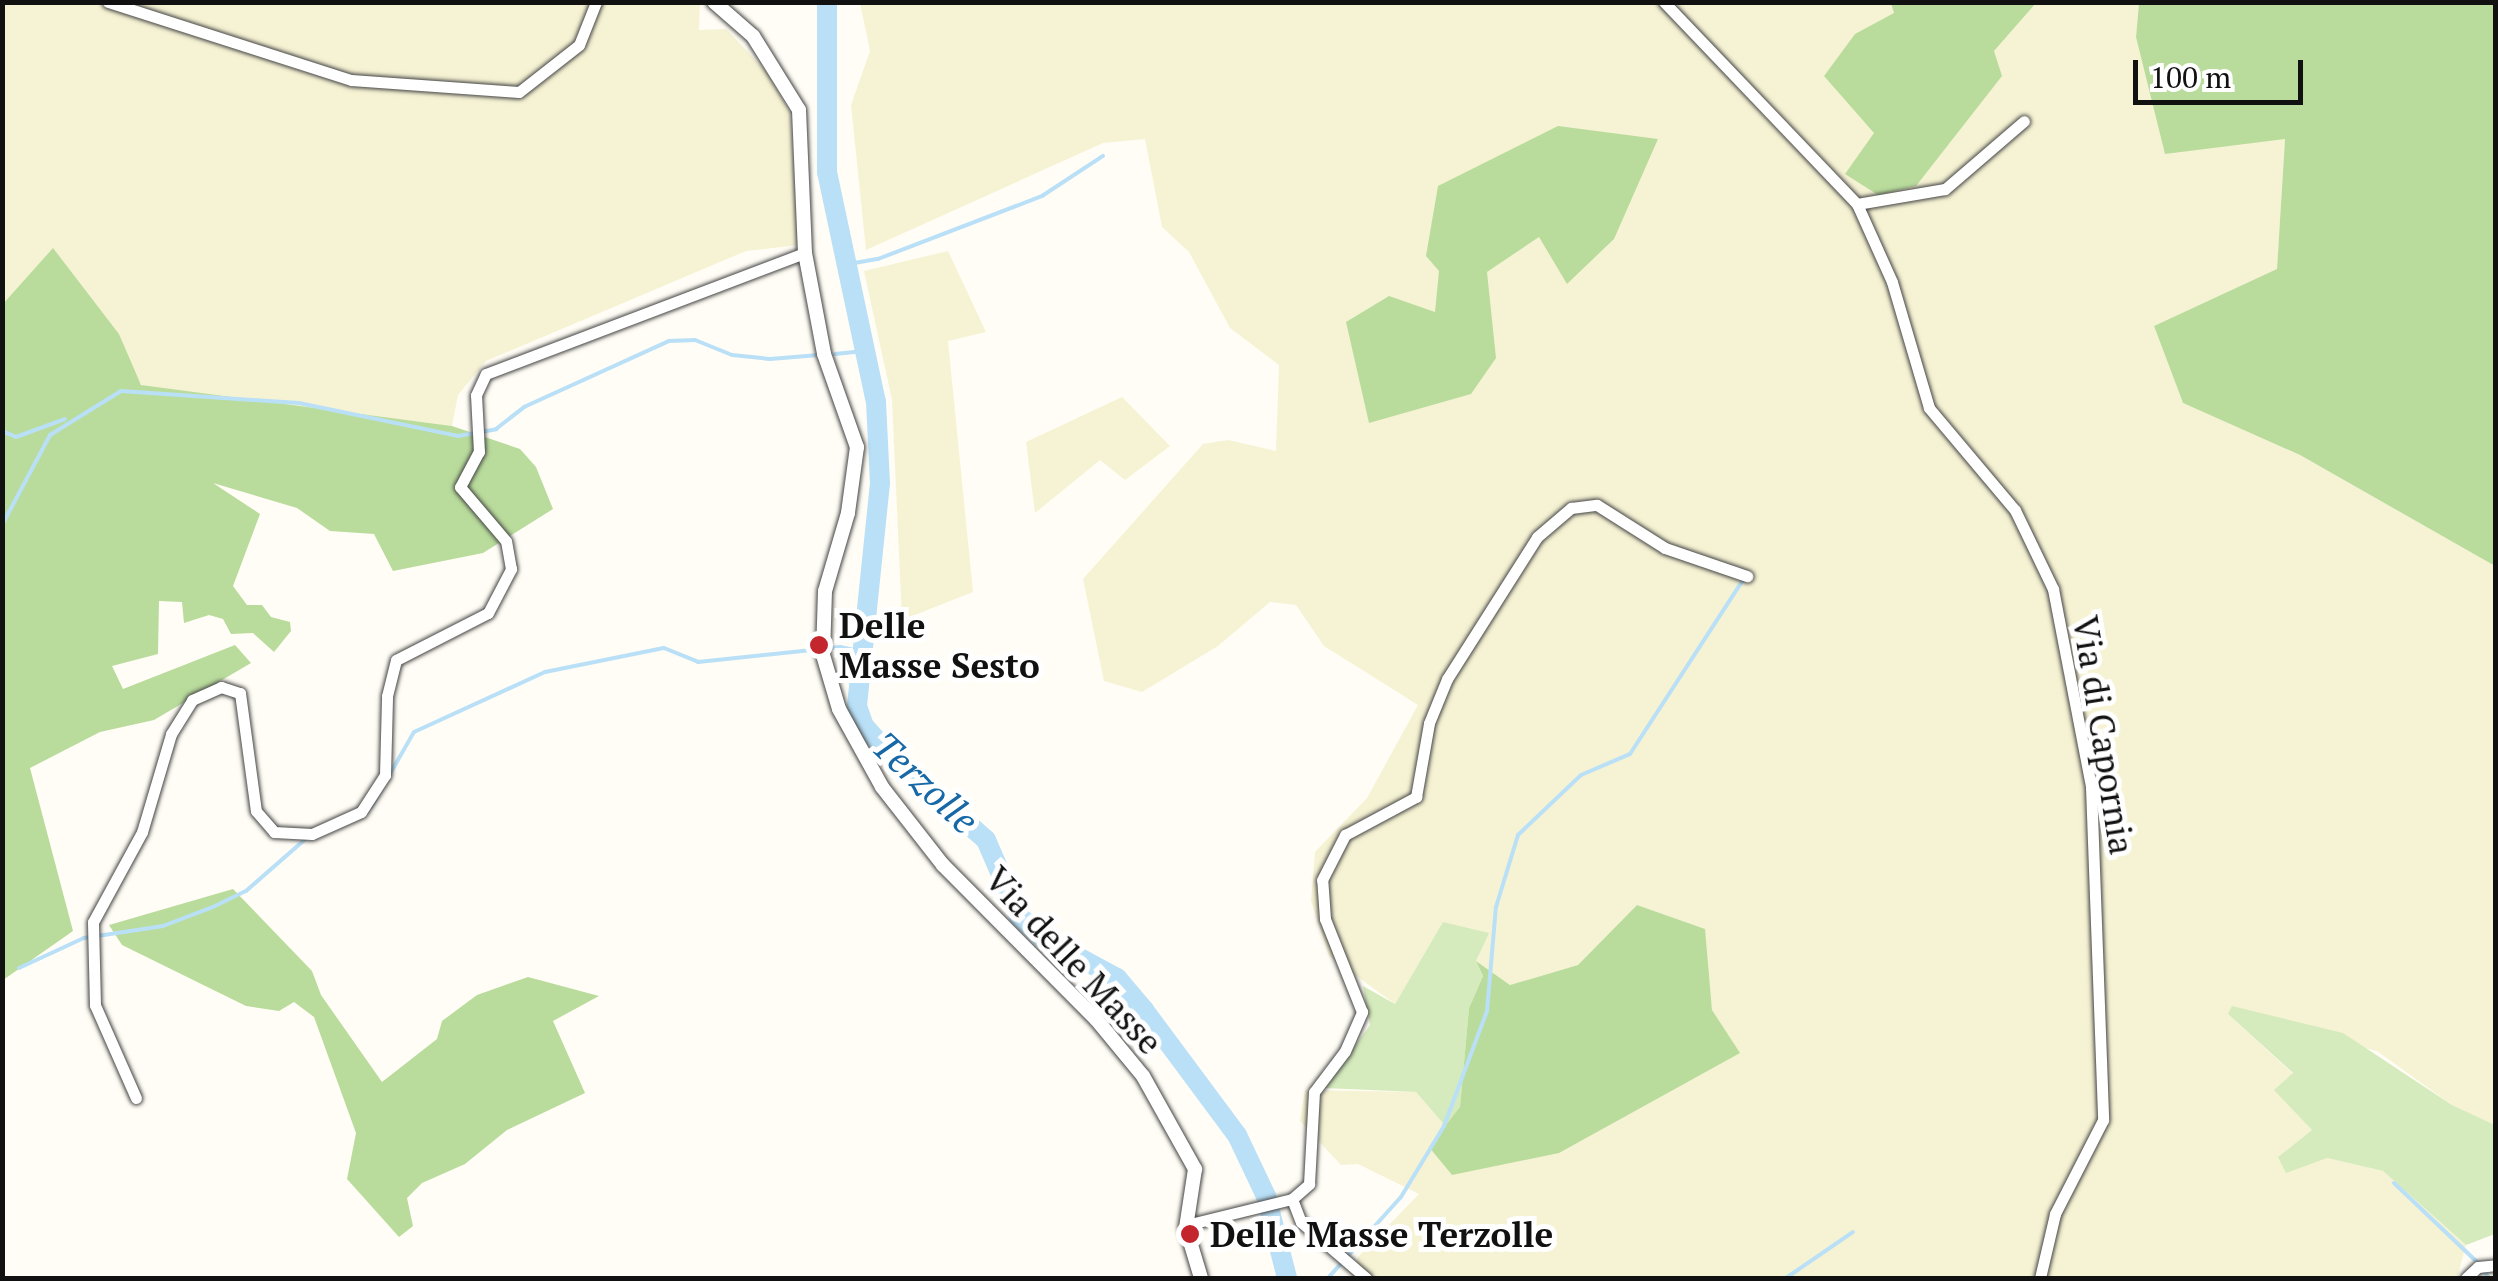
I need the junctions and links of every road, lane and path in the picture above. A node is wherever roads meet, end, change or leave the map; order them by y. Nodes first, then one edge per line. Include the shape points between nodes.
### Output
1 (108, 2) edge
2 (596, 2) edge
3 (714, 2) edge
4 (1664, 2) edge
5 (2024, 120) dead end
6 (1856, 204) junction
7 (805, 253) junction
8 (1747, 576) dead end
9 (136, 1098) dead end
10 (1290, 1200) junction
11 (1186, 1224) junction
12 (2486, 1266) edge
13 (1201, 1278) edge
14 (1366, 1278) edge
15 (2040, 1278) edge
16 (2466, 1278) edge

1 - 2 street via 351,80 518,92 579,45
3 - 7 street, Via delle Masse via 754,36 798,110
4 - 6 street, Via di Capornia
5 - 6 street via 1945,189
6 - 15 street, Via di Capornia via 1874,234 1930,408 2015,510 2052,589 2091,787 2103,1120 2055,1214
7 - 9 street via 500,364 478,388 480,447 460,486 506,542 511,569 488,614 396,660 386,696 385,775 361,812 312,834 274,832 256,811 240,693 229,686 204,692 176,720 142,832 93,922 95,1004
7 - 11 street, Via delle Masse via 824,354 857,447 851,499 825,591 823,655 840,709 882,787 943,865 1096,1018 1143,1076 1195,1169
8 - 10 street via 1666,548 1597,505 1571,508 1537,537 1446,680 1429,723 1416,797 1345,836 1326,870 1325,919 1362,1012 1345,1051 1314,1092 1312,1176
10 - 11 street
10 - 14 street via 1301,1222
11 - 13 street, Via delle Masse
12 - 16 street

